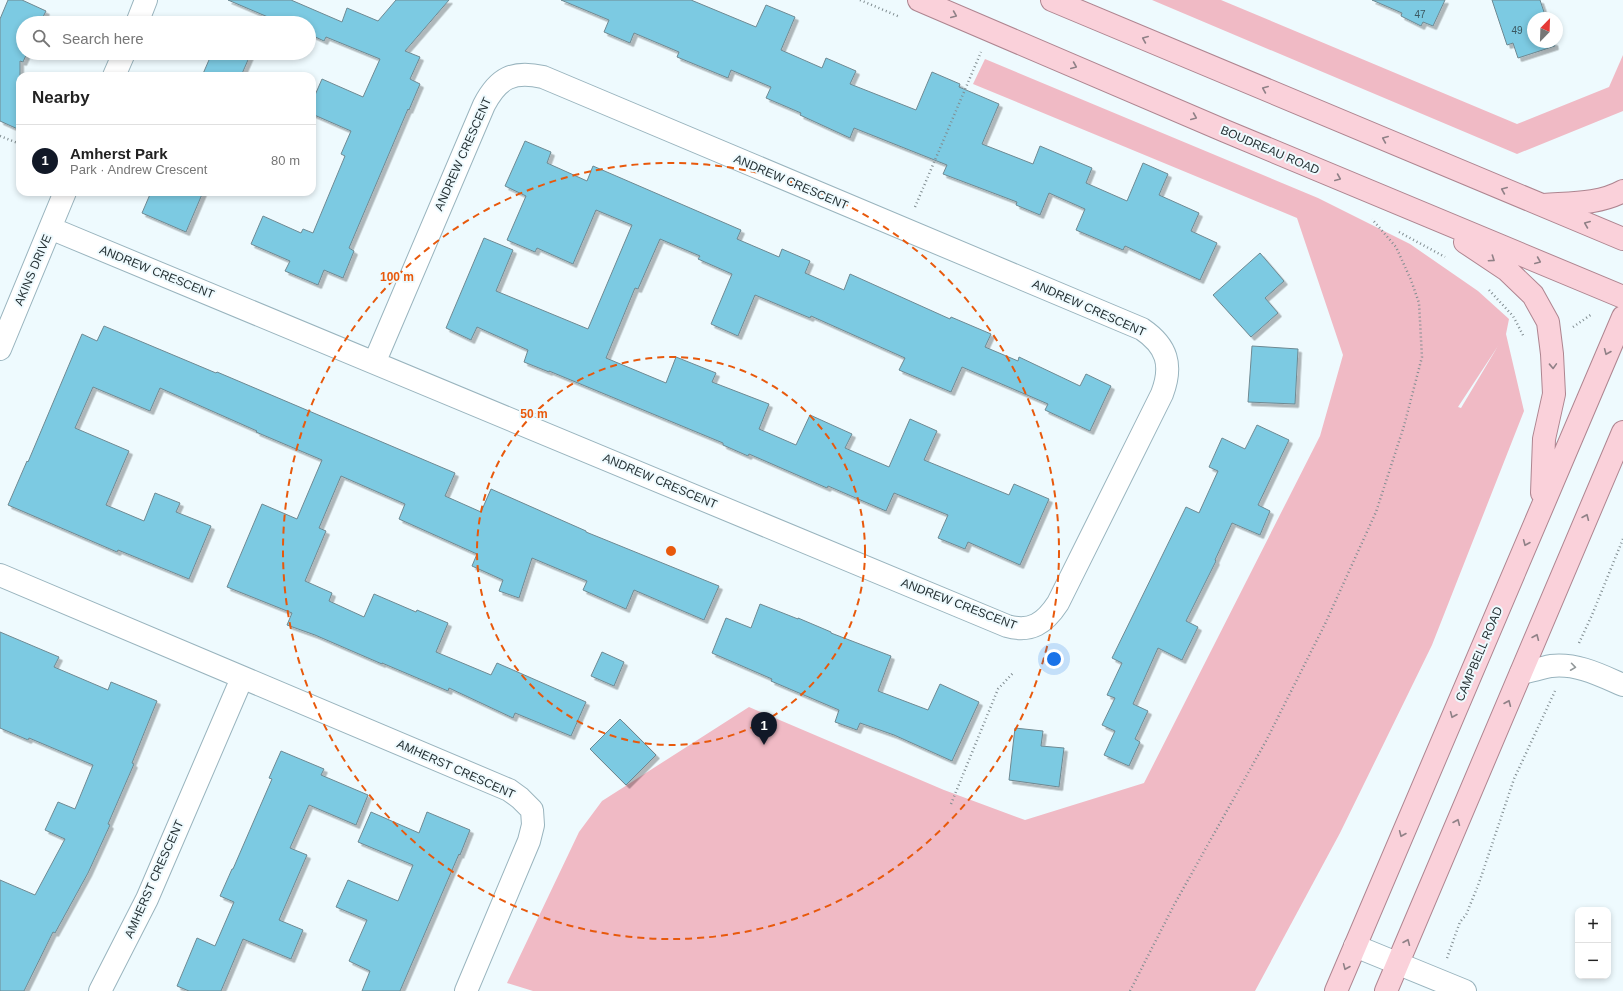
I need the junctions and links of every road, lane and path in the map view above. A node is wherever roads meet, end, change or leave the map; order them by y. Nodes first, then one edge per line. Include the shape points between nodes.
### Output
1 (146, 0) edge
2 (918, 0) edge
3 (1052, 0) edge
4 (140, 16) edge
5 (981, 51) dead end
6 (121, 60) edge
7 (116, 72) edge
8 (0, 136) edge
9 (16, 142) edge
10 (1623, 191) edge
11 (64, 196) edge
12 (1540, 205) junction
13 (1425, 214) junction
14 (1372, 218) dead end
15 (50, 228) junction
16 (905, 230) junction
17 (1623, 239) edge
18 (1623, 297) edge
19 (1592, 314) dead end
20 (1623, 317) edge
21 (1568, 328) dead end
22 (0, 349) edge
23 (374, 361) junction
24 (1623, 432) edge
25 (1623, 451) edge
26 (1605, 473) junction
27 (1541, 508) junction
28 (1623, 539) edge
29 (0, 575) edge
30 (1567, 666) junction
31 (1013, 673) dead end
32 (1521, 673) junction
33 (242, 678) junction
34 (1623, 685) edge
35 (951, 804) dead end
36 (1460, 922) dead end
37 (1355, 946) junction
38 (1397, 964) junction
39 (100, 991) edge
40 (466, 991) edge
41 (1130, 991) edge
42 (1336, 991) edge
43 (1386, 991) edge
44 (1465, 991) edge

1 - 4 street
2 -> 13 main road, BOUDREAU ROAD
12 -> 3 main road
5 - 16 path
6 - 7 street
8 - 9 path
10 - 12 main road via 1613,197
11 - 15 street, AKINS DRIVE
17 -> 12 main road
13 -> 18 main road, BOUDREAU ROAD
13 -> 27 main road via 1507,270 1533,295 1548,322 1554,394 1544,438
14 - 41 path via 1396,247 1419,303 1422,357 1404,426 1376,512 1325,624 1266,741 1174,905
15 - 22 street, AKINS DRIVE
15 - 23 street, ANDREW CRESCENT
16 - 23 street, ANDREW CRESCENT via 543,77 518,74 506,78 490,93
16 - 23 street, ANDREW CRESCENT via 1142,328 1158,341 1166,356 1167,375 1162,394 1058,603 1045,619 1028,628 1018,629 999,622
19 - 21 path
20 -> 27 main road, CAMPBELL ROAD
24 - 26 main road
25 - 26 main road
32 -> 26 main road
27 -> 37 main road, CAMPBELL ROAD
28 - 30 path via 1592,615
29 - 33 street, AMHERST CRESCENT
30 - 32 street via 1552,666
30 -> 34 street via 1584,669
30 - 36 path via 1514,779 1466,915
31 - 35 path via 998,689
38 -> 32 main road
33 - 39 street, AMHERST CRESCENT via 147,899
33 - 40 street, AMHERST CRESCENT via 509,790 532,810 533,825 529,842
37 - 38 street
37 -> 42 main road, CAMPBELL ROAD
38 - 43 main road
38 - 44 street

